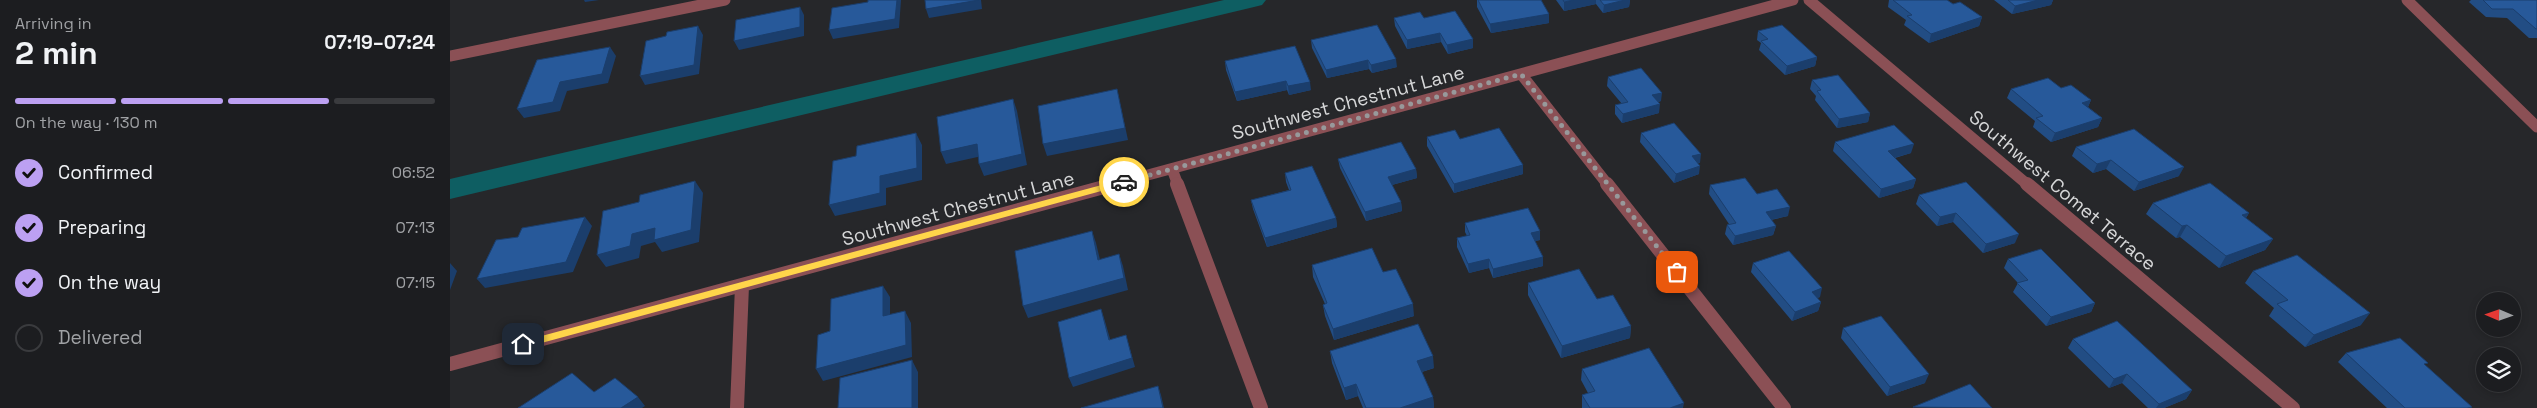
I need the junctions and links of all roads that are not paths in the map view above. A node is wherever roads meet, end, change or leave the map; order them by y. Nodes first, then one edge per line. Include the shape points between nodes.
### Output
1 (725, 0) edge
2 (1793, 0) edge
3 (1809, 0) edge
4 (2407, 0) edge
5 (450, 56) edge
6 (1521, 74) junction
7 (2537, 127) edge
8 (1172, 169) junction
9 (742, 286) junction
10 (450, 364) edge
11 (737, 408) edge
12 (1261, 408) edge
13 (1784, 408) edge
14 (2293, 408) edge

1 - 5 street
2 - 6 street, Southwest Chestnut Lane
3 - 14 street, Southwest Comet Terrace
4 - 7 street
6 - 8 street, Southwest Chestnut Lane
6 - 13 street
8 - 9 street, Southwest Chestnut Lane
8 - 12 street
9 - 10 street, Southwest Chestnut Lane
9 - 11 street

